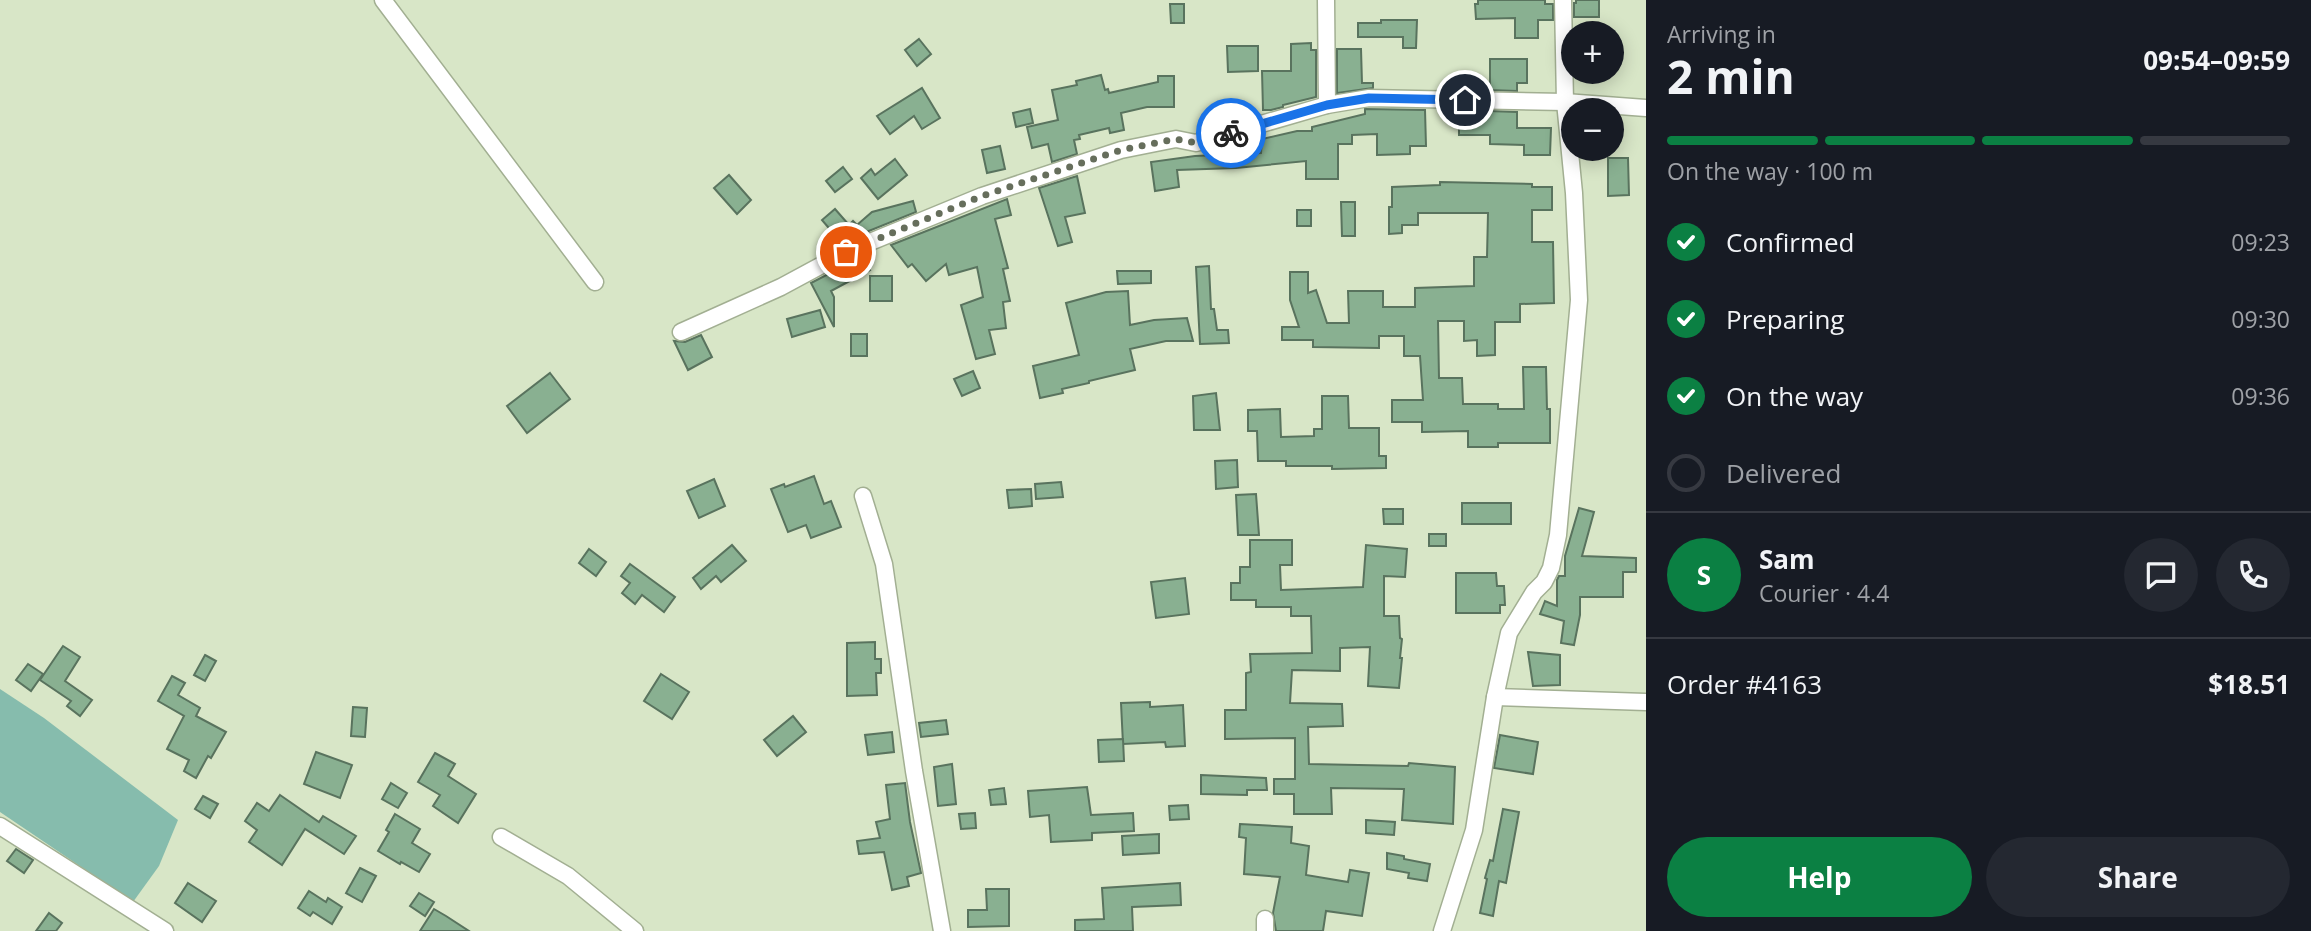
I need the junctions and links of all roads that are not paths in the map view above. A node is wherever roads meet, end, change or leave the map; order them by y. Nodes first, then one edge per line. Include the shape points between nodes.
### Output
1 (383, 0) edge
2 (1326, 0) edge
3 (1563, 0) edge
4 (1565, 98) edge
5 (1561, 102) edge
6 (1327, 105) junction
7 (1624, 106) edge
8 (1646, 108) edge
9 (1571, 161) edge
10 (594, 282) dead end
11 (681, 332) dead end
12 (863, 496) dead end
13 (1495, 697) junction
14 (1646, 702) edge
15 (0, 825) edge
16 (501, 837) dead end
17 (165, 931) edge
18 (635, 931) edge
19 (942, 931) edge
20 (1442, 931) edge

1 - 10 street
2 - 6 street
3 - 4 street
5 - 6 street via 1369,98
6 - 11 street via 1196,143 1176,139 1121,150 982,196 846,252
7 - 8 street
9 - 13 street via 1579,300 1558,535 1551,568 1509,633
12 - 19 street via 884,564
13 - 14 street
13 - 20 street via 1474,831
15 - 17 street
16 - 18 street via 568,876

